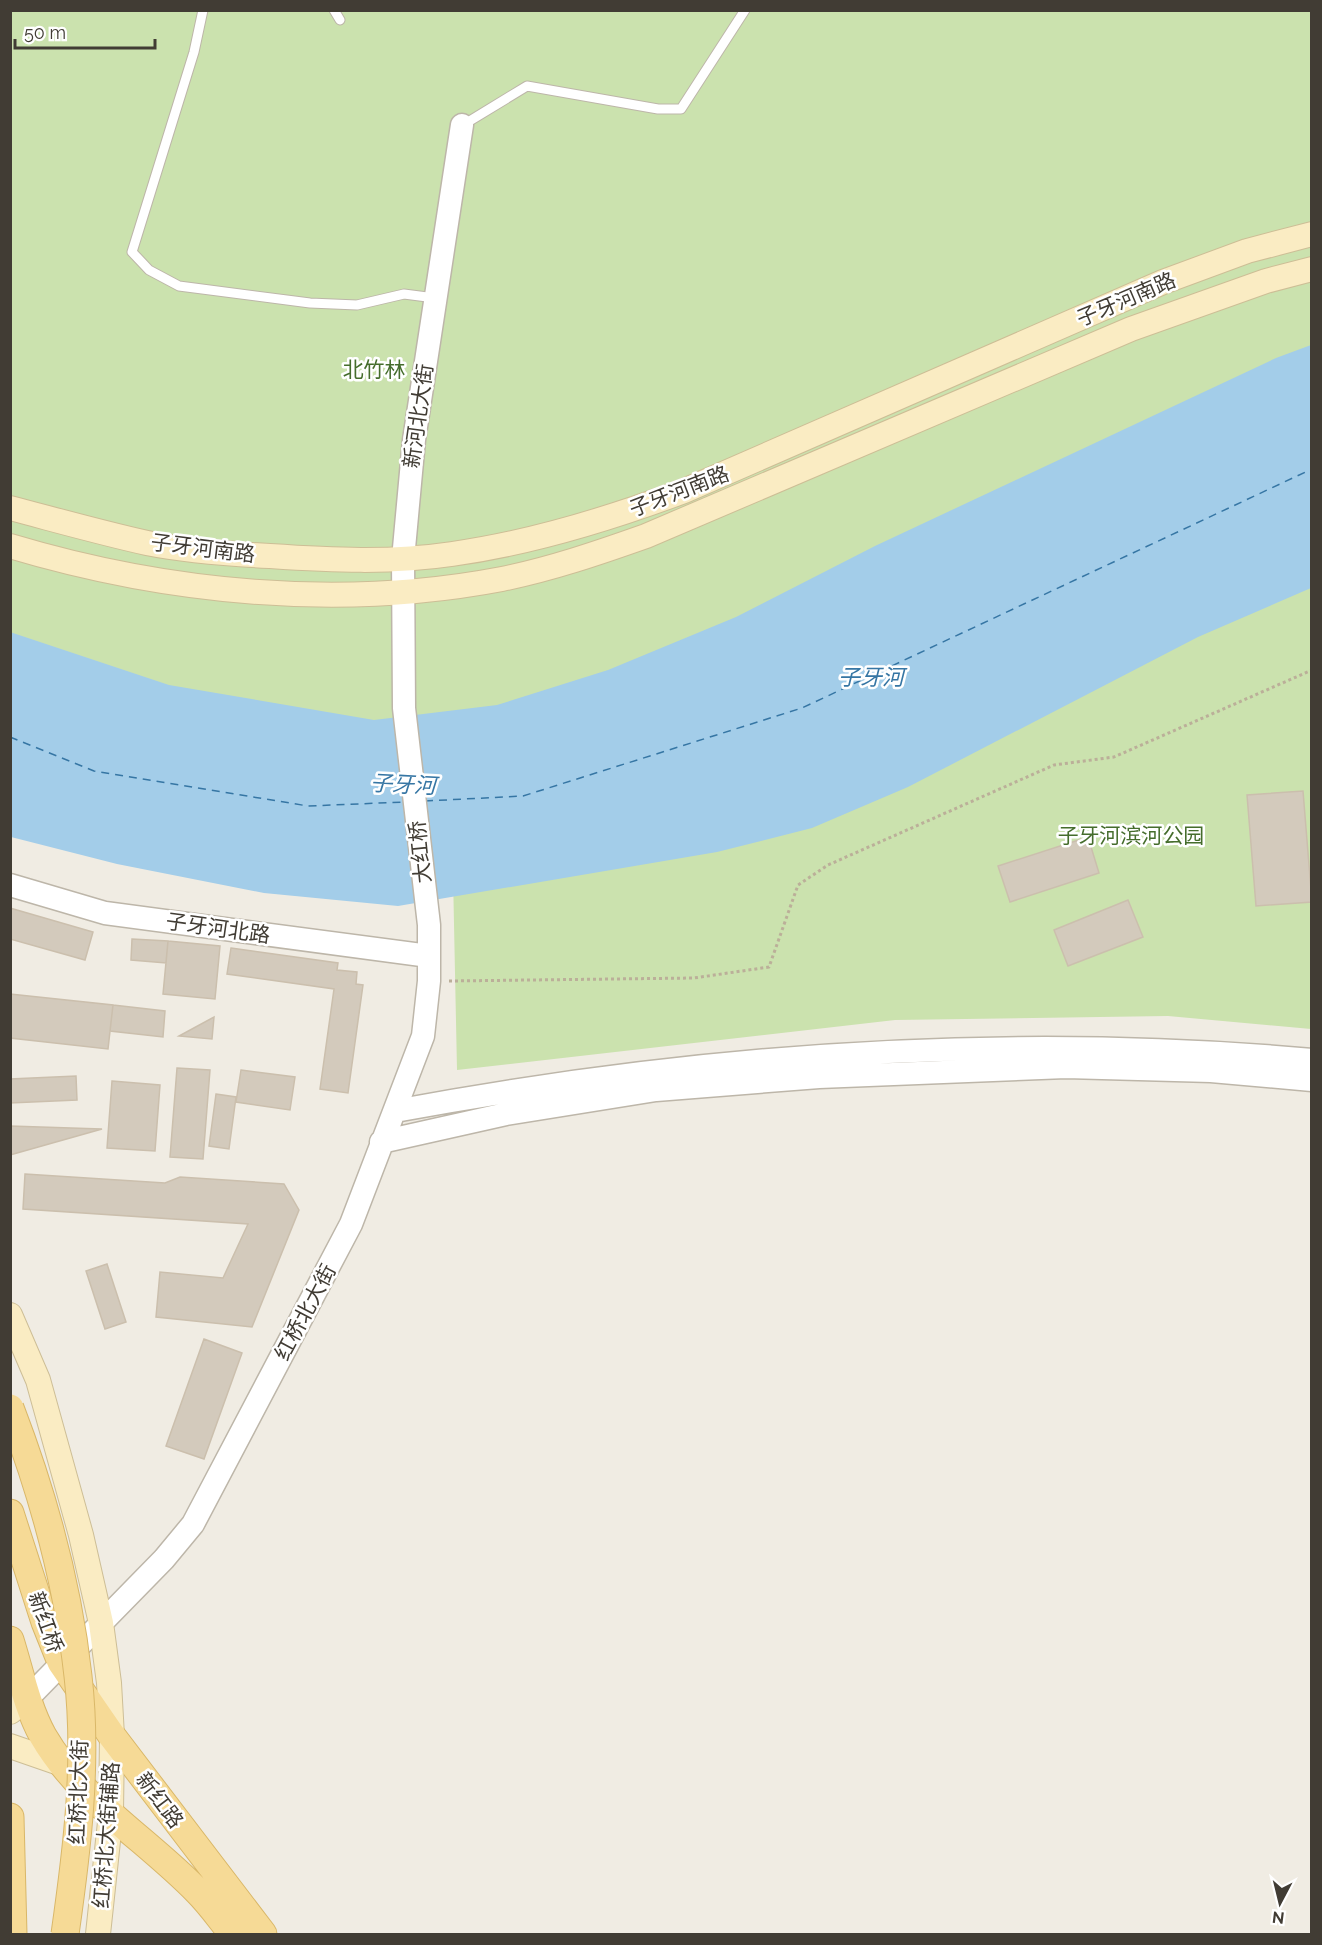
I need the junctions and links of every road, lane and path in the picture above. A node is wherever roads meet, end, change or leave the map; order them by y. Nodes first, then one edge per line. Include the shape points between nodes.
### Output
1 (203, 10) edge
2 (334, 10) edge
3 (745, 10) edge
4 (340, 21) dead end
5 (462, 125) joint
6 (1311, 234) edge
7 (1311, 269) edge
8 (435, 297) junction
9 (10, 508) edge
10 (10, 546) edge
11 (442, 555) junction
12 (403, 559) junction
13 (445, 588) junction
14 (402, 592) junction
15 (1311, 670) edge
16 (404, 708) joint
17 (10, 885) edge
18 (429, 925) joint
19 (429, 956) junction
20 (429, 981) junction
21 (1311, 1060) edge
22 (1311, 1080) edge
23 (395, 1111) junction
24 (381, 1142) junction
25 (10, 1315) edge
26 (10, 1408) edge
27 (10, 1513) edge
28 (101, 1623) junction
29 (10, 1640) edge
30 (61, 1662) junction
31 (19, 1705) edge
32 (112, 1736) junction
33 (10, 1746) edge
34 (62, 1764) junction
35 (111, 1814) junction
36 (10, 1817) edge
37 (13, 1935) edge
38 (65, 1935) edge
39 (98, 1935) edge
40 (233, 1935) edge
41 (263, 1935) edge

1 - 8 lane via 194,52 132,252 148,270 180,286 310,303 357,304 404,294
2 - 4 lane
3 - 5 lane via 681,109 658,109 527,86
5 - 8 street, 新河北大街
6 - 11 main road, 子牙河南路 via 1246,251 1163,282 662,499 537,537
7 - 13 main road, 子牙河南路 via 1131,329 646,536 550,567
8 - 12 street, 新河北大街 via 414,440
9 - 12 main road, 子牙河南路 via 149,543 230,554
10 - 14 main road, 子牙河南路 via 75,565 221,588 292,594
11 - 12 main road, 子牙河南路
11 - 13 main road via 430,562 428,577 435,586
12 - 14 street, 新河北大街
13 - 14 main road, 子牙河南路
14 - 16 street, 新河北大街
15 - 20 path via 1114,757 1054,765 828,865 798,885 769,967 694,978
16 - 18 street, 大红桥
17 - 19 street, 子牙河北路 via 105,913
18 - 19 street, 红桥北大街
19 - 20 street, 红桥北大街
20 - 23 street, 红桥北大街 via 423,1036
21 - 23 street via 1217,1052 984,1048 825,1054 513,1089
22 - 24 street via 1211,1071 1066,1067 819,1077 656,1090 506,1114
23 - 24 street, 红桥北大街
24 - 28 street, 红桥北大街 via 351,1224 193,1524
25 - 28 main road, 红桥北大街辅路 via 38,1380
26 - 38 main road, 红桥北大街, bridge via 47,1521 66,1598 79,1678 81,1761 76,1855
27 - 30 main road, 新红桥
28 - 30 street, 红桥北大街
28 - 32 main road, 红桥北大街辅路
29 - 31 main road, 新红桥
30 - 31 street, 红桥北大街
30 - 32 main road, 新红路
31 - 34 main road, 新红路
32 - 35 main road, 红桥北大街辅路
32 - 41 main road, 新红路
33 - 34 main road
34 - 35 main road, 新红路
35 - 39 main road, 红桥北大街辅路
35 - 40 main road, 新红路 via 198,1892
36 - 37 main road

